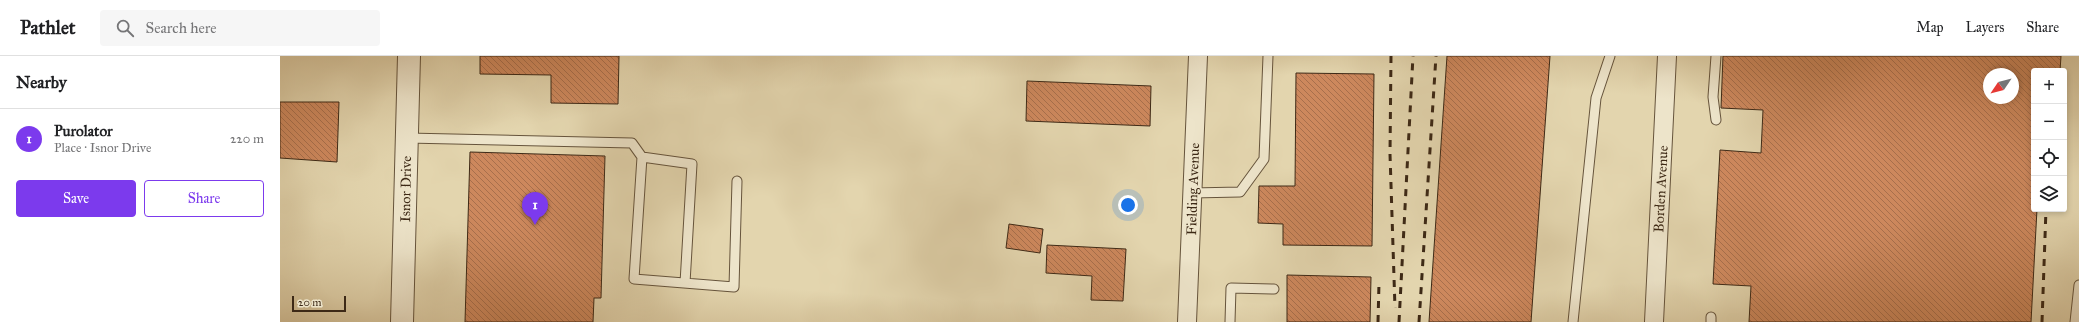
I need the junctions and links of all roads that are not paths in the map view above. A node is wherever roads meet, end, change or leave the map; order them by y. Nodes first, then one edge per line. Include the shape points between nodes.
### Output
1 (409, 56) edge
2 (1198, 56) edge
3 (1268, 56) edge
4 (1610, 56) edge
5 (1667, 56) edge
6 (1716, 56) edge
7 (1716, 120) dead end
8 (407, 138) junction
9 (642, 157) junction
10 (737, 182) dead end
11 (1192, 193) junction
12 (685, 283) junction
13 (2079, 285) edge
14 (1274, 289) dead end
15 (402, 322) edge
16 (1187, 322) edge
17 (1230, 322) edge
18 (1573, 322) edge
19 (1654, 322) edge
20 (2075, 322) edge

1 - 8 street, Isnor Drive
2 - 11 street, Fielding Avenue
3 - 11 lane via 1264,159 1240,192
4 - 18 lane via 1596,98
5 - 19 street, Borden Avenue
6 - 7 lane via 1713,97
8 - 9 lane via 632,143
8 - 15 street, Isnor Drive
9 - 12 lane via 692,164
9 - 12 lane via 634,279
10 - 12 lane via 734,287
11 - 16 street, Fielding Avenue
13 - 20 lane
14 - 17 lane via 1231,288

